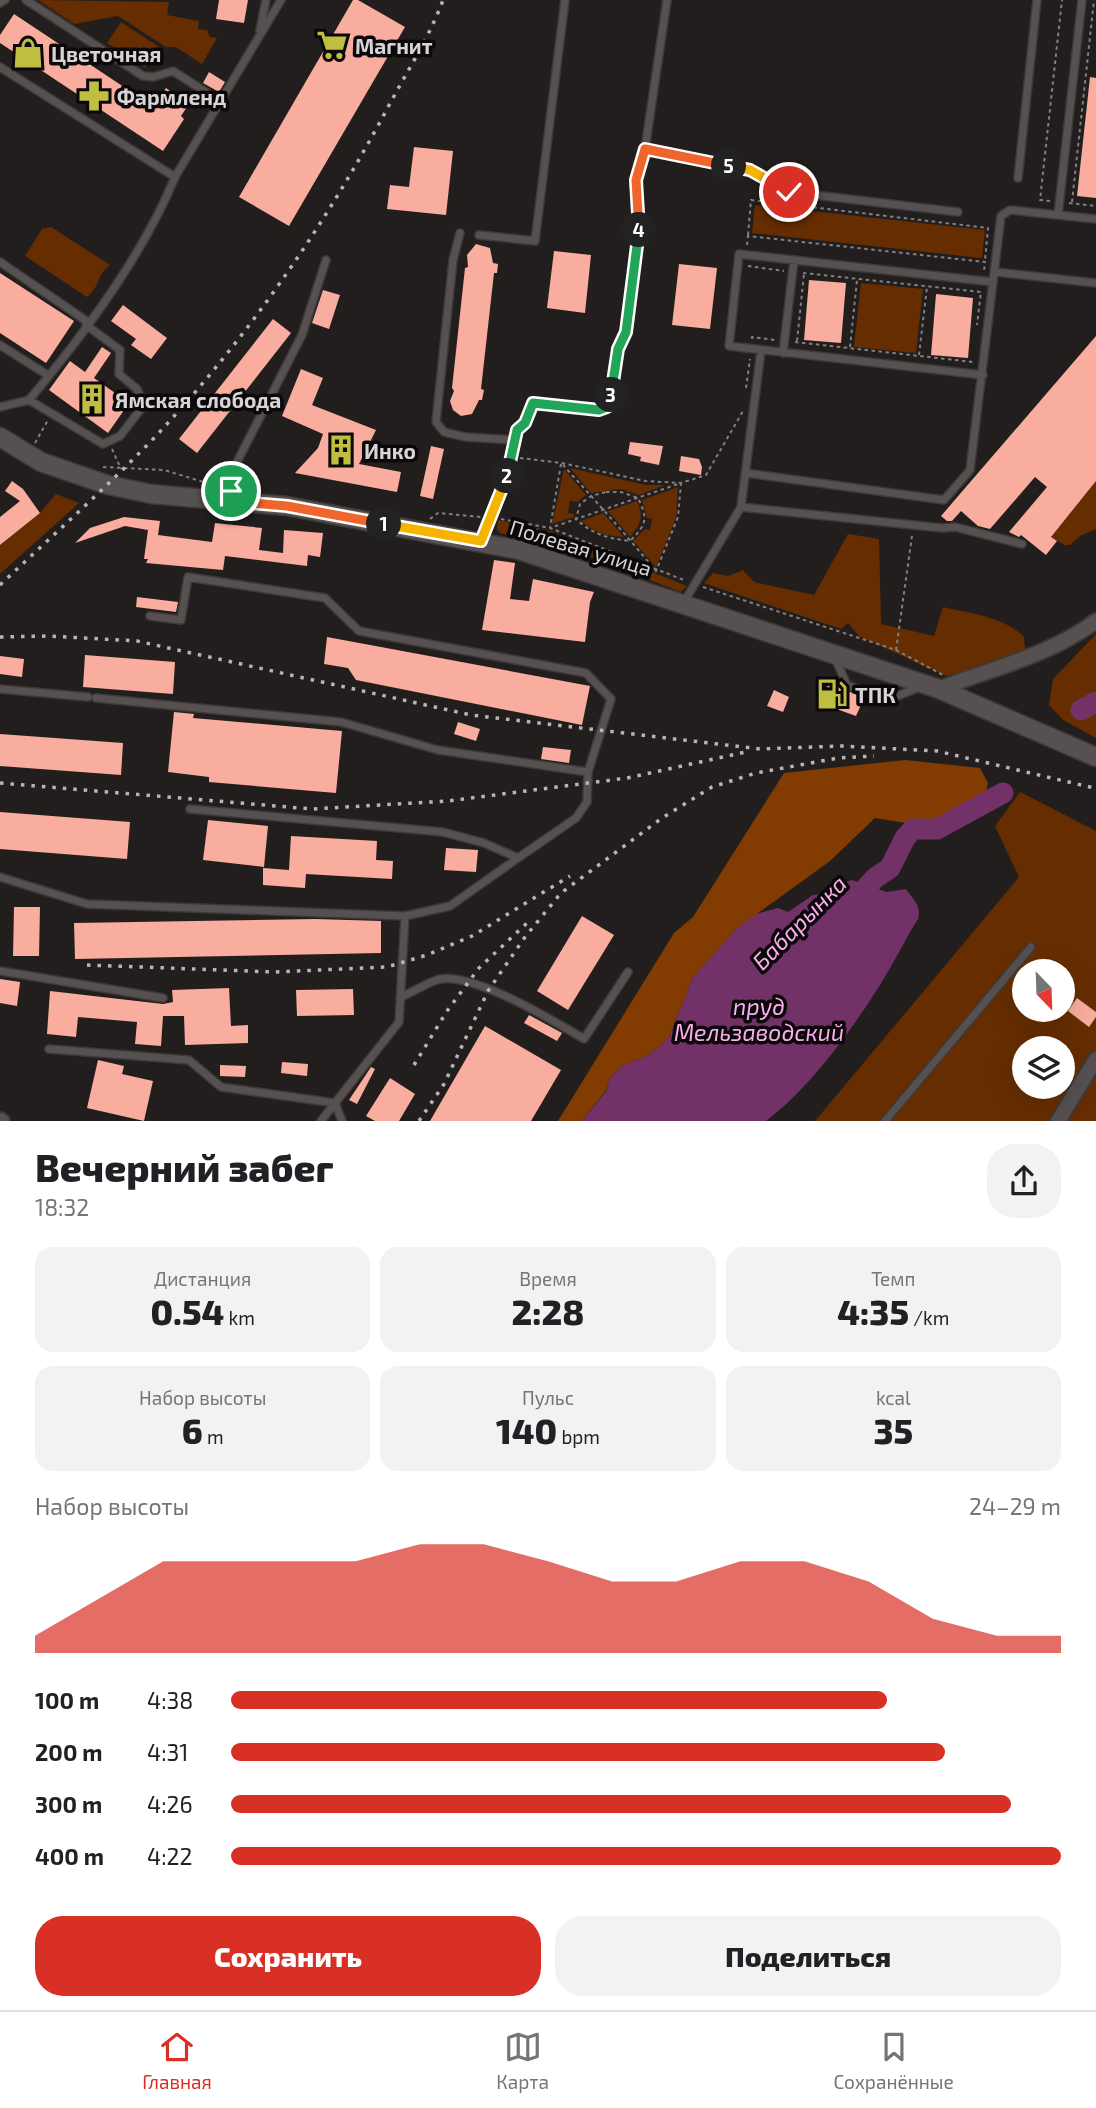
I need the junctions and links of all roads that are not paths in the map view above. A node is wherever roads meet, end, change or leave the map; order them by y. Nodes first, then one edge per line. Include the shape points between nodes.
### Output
1 (5, 0) edge
2 (26, 0) edge
3 (266, 0) edge
4 (281, 0) edge
5 (565, 0) edge
6 (667, 0) edge
7 (1037, 0) edge
8 (1082, 0) edge
9 (0, 2) edge
10 (258, 38) junction
11 (0, 67) edge
12 (221, 102) junction
13 (645, 149) junction
14 (175, 177) junction
15 (1018, 178) dead end
16 (958, 212) dead end
17 (1058, 215) junction
18 (1096, 219) edge
19 (460, 233) dead end
20 (479, 235) dead end
21 (326, 260) dead end
22 (794, 260) junction
23 (0, 262) edge
24 (995, 272) junction
25 (993, 282) junction
26 (1096, 283) edge
27 (87, 324) junction
28 (0, 345) edge
29 (761, 351) junction
30 (783, 353) junction
31 (983, 375) junction
32 (49, 376) junction
33 (29, 400) junction
34 (0, 407) edge
35 (0, 438) edge
36 (514, 439) junction
37 (746, 473) junction
38 (228, 501) junction
39 (741, 507) junction
40 (481, 541) junction
41 (1022, 544) dead end
42 (683, 604) junction
43 (150, 616) dead end
44 (1096, 621) edge
45 (833, 654) junction
46 (932, 687) junction
47 (0, 689) edge
48 (1096, 757) edge
49 (588, 772) junction
50 (190, 809) dead end
51 (518, 858) junction
52 (0, 877) edge
53 (405, 915) junction
54 (1031, 947) dead end
55 (0, 971) edge
56 (628, 972) dead end
57 (401, 997) junction
58 (163, 998) dead end
59 (49, 1049) dead end
60 (1096, 1059) edge
61 (335, 1103) junction
62 (321, 1121) edge
63 (342, 1121) edge
64 (885, 1121) edge
65 (1058, 1121) edge

1 - 9 lane
2 - 12 lane via 143,76 173,71
3 - 10 lane
4 - 10 lane
5 - 20 lane via 536,241
6 - 13 lane
7 - 15 lane
8 - 17 lane
10 - 12 lane
11 - 14 lane
12 - 14 lane
13 - 16 lane via 750,170 789,192
13 - 36 lane via 636,180 639,228 626,332 618,349 610,402 599,410 533,403
14 - 27 lane via 133,255
17 - 18 lane
17 - 24 lane via 1003,212
19 - 36 lane via 453,260 436,422 443,432 465,437
21 - 38 lane via 302,335 237,462
22 - 25 lane
22 - 29 lane via 739,254 729,346
22 - 30 lane
23 - 27 lane
24 - 25 lane
24 - 26 lane
25 - 31 lane
27 - 32 lane
27 - 33 lane via 120,351 119,374 137,389 144,405 120,436 103,444
28 - 32 lane
29 - 30 lane
29 - 37 lane
30 - 31 lane
31 - 37 lane via 970,470 944,500
32 - 33 lane
33 - 34 lane
35 - 38 street, Полевая улица via 41,462 108,485
36 - 40 lane via 508,476
37 - 39 lane
38 - 40 street, Полевая улица via 287,506
39 - 41 lane via 955,527
39 - 42 lane
40 - 42 street, Полевая улица
42 - 45 street, Полевая улица
43 - 49 lane via 181,620 188,577 325,598 359,631 586,673 611,699
44 - 46 street via 1049,650
45 - 46 street, Полевая улица
45 - 46 lane via 847,685 887,700
46 - 48 street, Полевая улица
47 - 49 lane via 341,722 438,750
49 - 51 lane via 587,802 576,818
50 - 51 lane via 443,832
51 - 53 lane via 450,906
52 - 53 lane via 87,904
53 - 57 lane
54 - 64 lane
55 - 58 lane
56 - 57 lane via 584,1039 528,1007 468,983 441,979
57 - 61 lane via 399,1022
59 - 61 lane via 189,1060 221,1087
60 - 65 street
61 - 62 lane
61 - 63 lane

